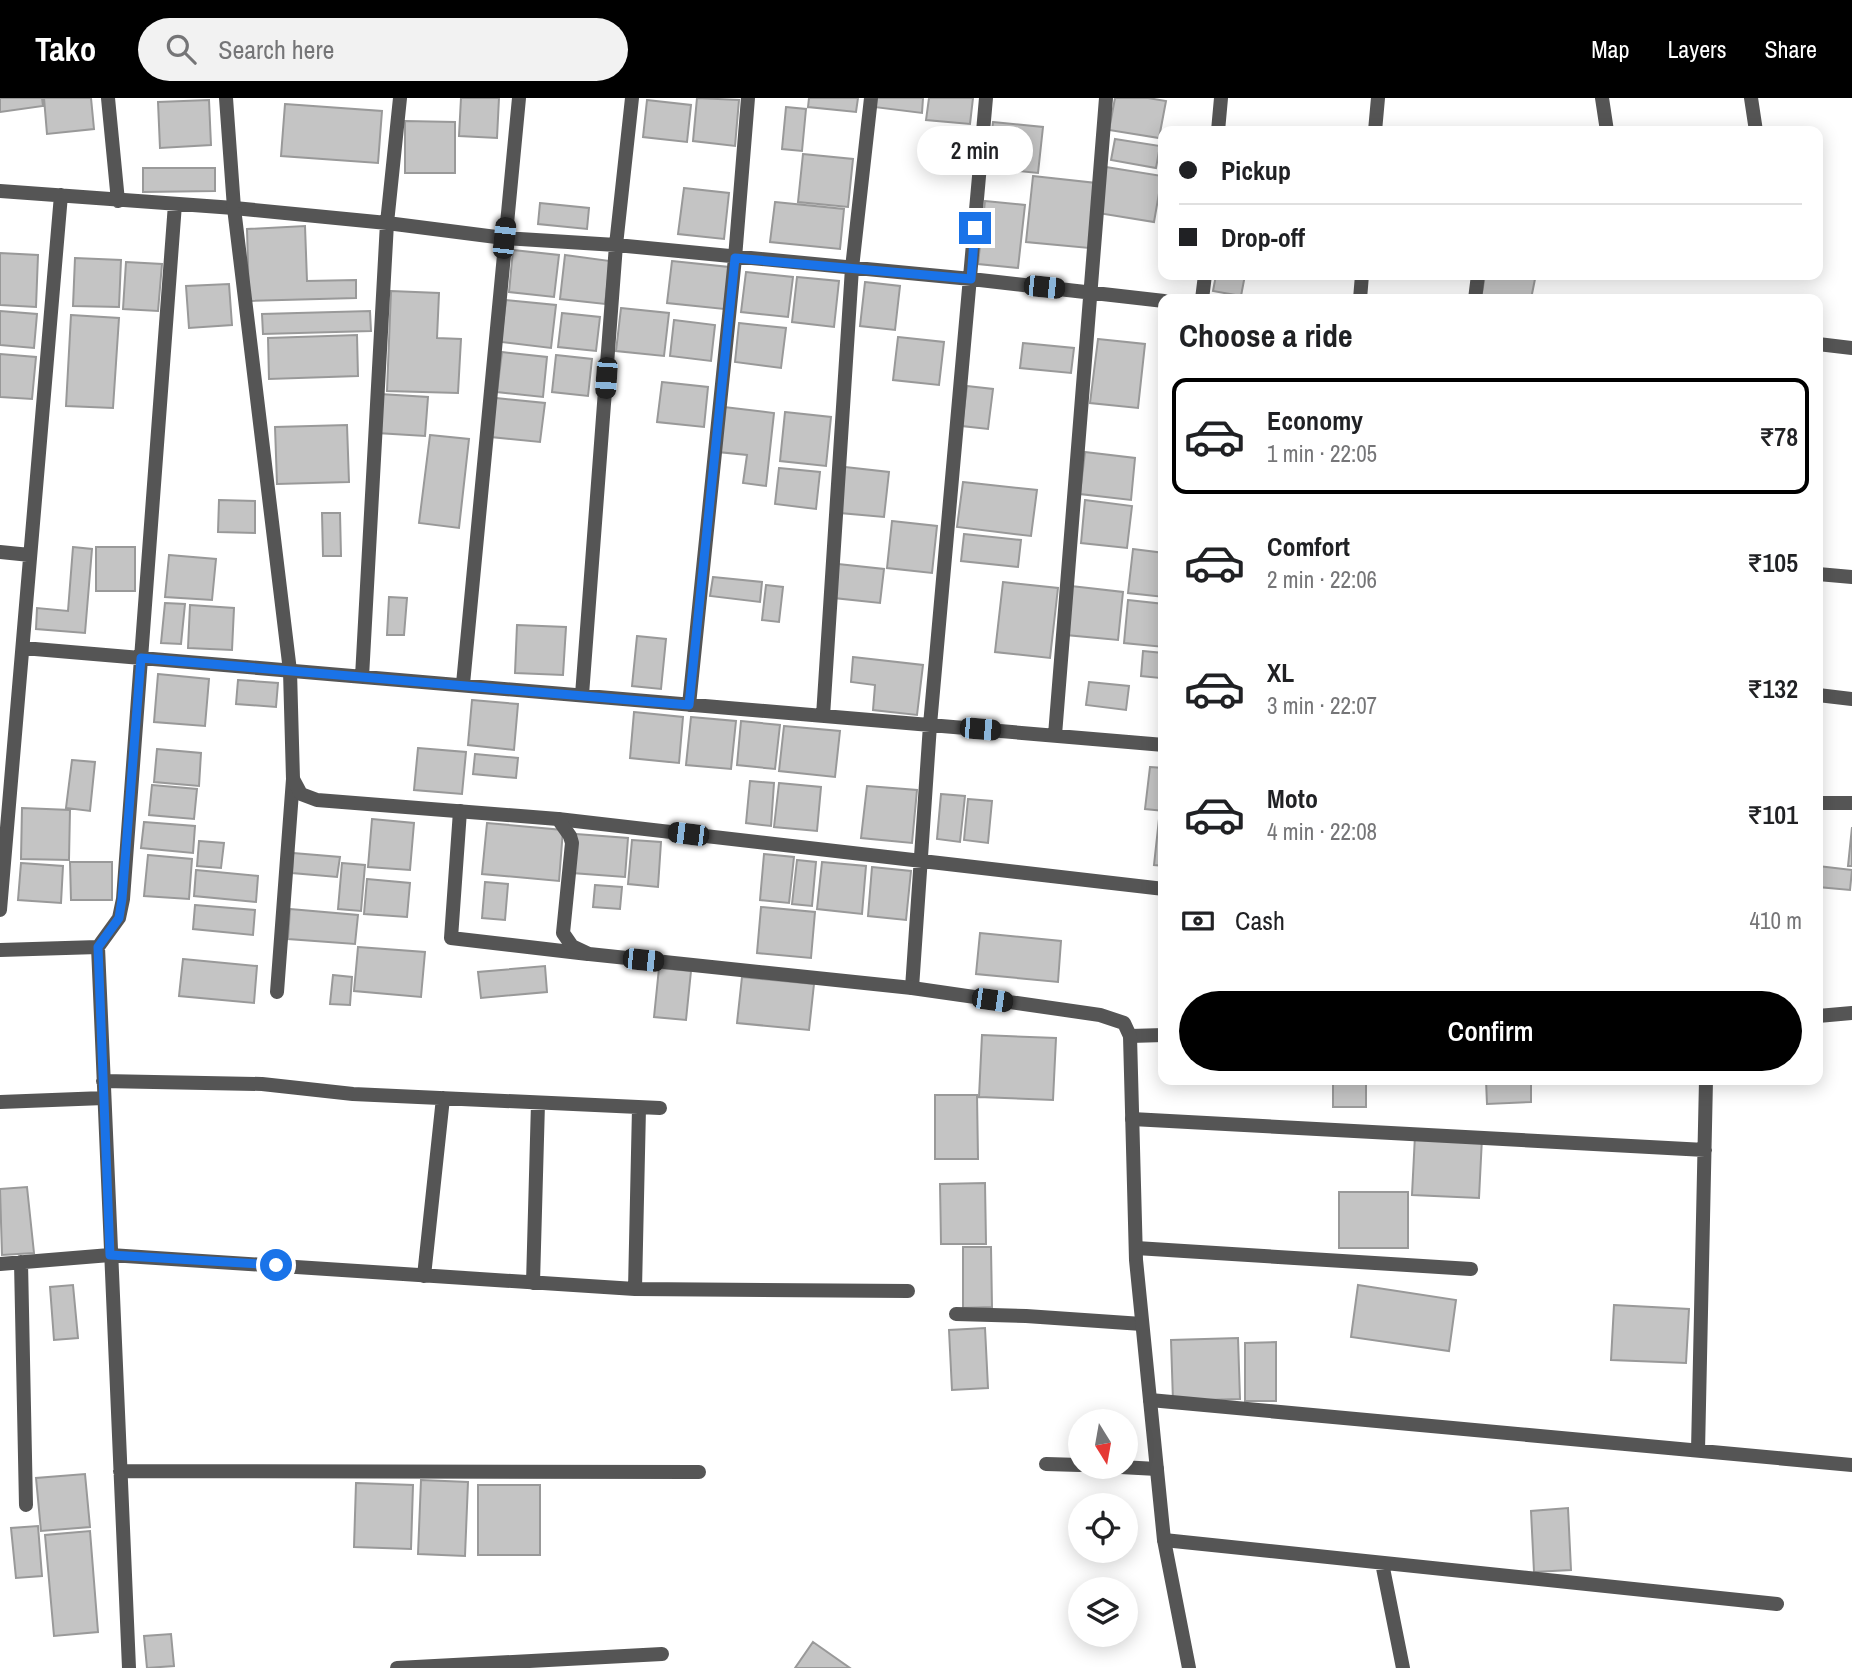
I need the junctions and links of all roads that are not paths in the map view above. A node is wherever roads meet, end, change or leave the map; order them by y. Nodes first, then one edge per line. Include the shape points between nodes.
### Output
1 (108, 98) edge
2 (226, 98) edge
3 (400, 98) edge
4 (519, 98) edge
5 (632, 98) edge
6 (748, 98) edge
7 (871, 98) edge
8 (986, 98) edge
9 (1106, 98) edge
10 (1221, 98) edge
11 (1378, 98) edge
12 (1601, 98) edge
13 (1751, 98) edge
14 (1218, 126) edge
15 (1375, 126) edge
16 (1606, 126) edge
17 (1755, 126) edge
18 (0, 191) edge
19 (61, 195) junction
20 (118, 201) junction
21 (176, 204) junction
22 (234, 208) junction
23 (387, 223) junction
24 (504, 238) junction
25 (616, 245) junction
26 (735, 258) junction
27 (852, 268) junction
28 (971, 279) junction
29 (1092, 292) junction
30 (1158, 301) edge
31 (1823, 345) edge
32 (1852, 348) edge
33 (0, 552) edge
34 (30, 555) junction
35 (1823, 574) edge
36 (1852, 577) edge
37 (23, 648) junction
38 (141, 658) junction
39 (290, 671) junction
40 (362, 677) junction
41 (463, 684) junction
42 (582, 695) junction
43 (1823, 696) edge
44 (1852, 699) edge
45 (689, 705) junction
46 (823, 716) junction
47 (930, 725) junction
48 (1055, 735) junction
49 (1158, 744) edge
50 (293, 779) junction
51 (1823, 803) edge
52 (1852, 803) edge
53 (460, 811) junction
54 (558, 819) junction
55 (922, 861) junction
56 (1158, 888) edge
57 (0, 910) edge
58 (98, 947) junction
59 (0, 950) edge
60 (589, 954) junction
61 (912, 988) junction
62 (277, 992) dead end
63 (1852, 1013) edge
64 (1823, 1016) edge
65 (1158, 1035) edge
66 (1130, 1036) junction
67 (103, 1081) junction
68 (1706, 1085) edge
69 (104, 1098) junction
70 (443, 1098) junction
71 (0, 1102) edge
72 (538, 1103) junction
73 (639, 1108) junction
74 (660, 1108) dead end
75 (1132, 1119) junction
76 (1705, 1150) junction
77 (1136, 1248) junction
78 (110, 1255) junction
79 (21, 1262) junction
80 (0, 1264) edge
81 (1471, 1269) dead end
82 (424, 1276) junction
83 (533, 1283) junction
84 (635, 1289) junction
85 (908, 1291) dead end
86 (956, 1314) dead end
87 (1142, 1324) junction
88 (1150, 1400) junction
89 (1698, 1451) junction
90 (1046, 1464) dead end
91 (1068, 1465) edge
92 (1852, 1465) edge
93 (1138, 1468) edge
94 (1157, 1469) junction
95 (120, 1471) junction
96 (699, 1472) dead end
97 (26, 1505) dead end
98 (1164, 1540) junction
99 (1382, 1563) junction
100 (1777, 1604) dead end
101 (662, 1654) dead end
102 (458, 1666) edge
103 (130, 1668) edge
104 (397, 1668) edge
105 (1189, 1668) edge
106 (1403, 1668) edge

1 - 20 street
2 - 22 street
3 - 23 street
4 - 24 street
5 - 25 street
6 - 26 street
7 - 27 street
8 - 28 street
9 - 29 street
10 - 14 street
11 - 15 street
12 - 16 street
13 - 17 street
18 - 19 street
19 - 20 street
19 - 34 street
20 - 21 street
21 - 22 street
21 - 38 street
22 - 23 street
22 - 39 street
23 - 24 street
23 - 40 street
24 - 25 street
24 - 41 street
25 - 26 street
25 - 42 street
26 - 27 street
26 - 45 street
27 - 28 street
27 - 46 street
28 - 29 street
28 - 47 street
29 - 30 street
29 - 48 street
31 - 32 street
33 - 34 street
34 - 37 street
35 - 36 street
37 - 38 street
37 - 57 street
38 - 39 street
38 - 58 street via 122,899 119,918
39 - 40 street
39 - 50 street
40 - 41 street
41 - 42 street
42 - 45 street
43 - 44 street
45 - 46 street
46 - 47 street
47 - 48 street
47 - 55 street
48 - 49 street
50 - 53 street via 301,794 317,800
50 - 62 street
51 - 52 street
53 - 54 street
53 - 60 street via 450,938
54 - 55 street
54 - 60 street via 572,843 563,933 572,946
55 - 56 street
55 - 61 street
58 - 59 street
58 - 67 street
60 - 61 street
61 - 66 street via 1100,1015 1124,1023
63 - 64 street
65 - 66 street
66 - 75 street
67 - 69 street
67 - 70 street via 262,1084
68 - 76 street
69 - 71 street
69 - 78 street
70 - 72 street
70 - 82 street
72 - 73 street
72 - 83 street
73 - 74 street
73 - 84 street
75 - 76 street
75 - 77 street
76 - 89 street
77 - 81 street
77 - 87 street
78 - 79 street
78 - 82 street
78 - 95 street
79 - 80 street
79 - 97 street
82 - 83 street
83 - 84 street
84 - 85 street
86 - 87 street
87 - 88 street
88 - 89 street
88 - 94 street
89 - 92 street
90 - 91 street
93 - 94 street
94 - 98 street
95 - 96 street
95 - 103 street
98 - 99 street
98 - 105 street
99 - 100 street
99 - 106 street
101 - 102 street
102 - 104 street

